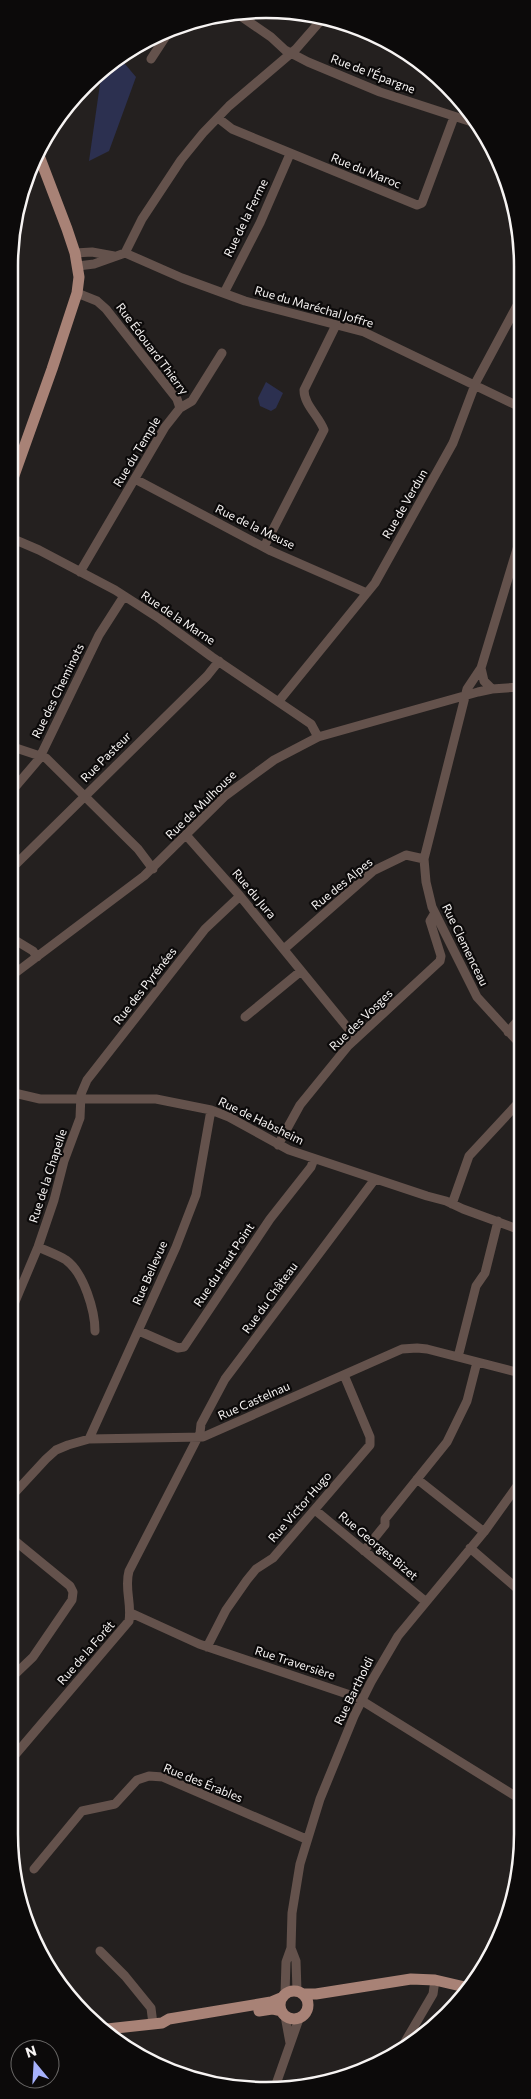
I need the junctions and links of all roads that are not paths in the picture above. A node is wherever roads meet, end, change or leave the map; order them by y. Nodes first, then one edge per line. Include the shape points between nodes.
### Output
1 (244, 19) edge
2 (318, 23) edge
3 (164, 39) edge
4 (291, 54) junction
5 (151, 59) dead end
6 (454, 117) junction
7 (218, 118) junction
8 (466, 120) edge
9 (290, 154) junction
10 (41, 161) edge
11 (75, 252) junction
12 (121, 255) junction
13 (78, 266) junction
14 (77, 293) junction
15 (224, 293) junction
16 (514, 312) edge
17 (336, 325) junction
18 (222, 353) dead end
19 (475, 387) junction
20 (514, 404) edge
21 (180, 408) junction
22 (18, 466) edge
23 (135, 479) junction
24 (18, 541) edge
25 (264, 547) junction
26 (514, 559) edge
27 (80, 572) junction
28 (367, 593) junction
29 (124, 596) junction
30 (219, 661) junction
31 (481, 668) junction
32 (514, 687) edge
33 (492, 689) junction
34 (466, 696) junction
35 (279, 701) junction
36 (318, 737) junction
37 (18, 749) edge
38 (41, 756) junction
39 (18, 783) edge
40 (85, 796) junction
41 (186, 835) junction
42 (424, 859) junction
43 (18, 862) edge
44 (154, 868) junction
45 (240, 896) junction
46 (436, 914) junction
47 (18, 941) edge
48 (284, 949) junction
49 (37, 957) junction
50 (18, 971) edge
51 (301, 971) junction
52 (246, 1017) dead end
53 (514, 1025) edge
54 (508, 1032) junction
55 (356, 1038) junction
56 (514, 1038) edge
57 (18, 1094) edge
58 (81, 1099) junction
59 (514, 1107) edge
60 (210, 1110) junction
61 (278, 1145) junction
62 (314, 1159) junction
63 (375, 1179) junction
64 (452, 1204) junction
65 (498, 1221) junction
66 (514, 1228) edge
67 (38, 1246) junction
68 (18, 1296) edge
69 (95, 1331) dead end
70 (139, 1331) junction
71 (458, 1357) junction
72 (477, 1362) junction
73 (514, 1371) edge
74 (344, 1375) junction
75 (196, 1438) junction
76 (89, 1439) junction
77 (417, 1479) junction
78 (18, 1489) edge
79 (514, 1490) edge
80 (315, 1510) junction
81 (484, 1532) junction
82 (18, 1543) edge
83 (470, 1548) junction
84 (364, 1551) junction
85 (514, 1586) edge
86 (425, 1601) junction
87 (131, 1612) junction
88 (207, 1647) junction
89 (18, 1671) edge
90 (362, 1700) junction
91 (18, 1752) edge
92 (514, 1795) edge
93 (306, 1839) junction
94 (34, 1869) dead end
95 (291, 1948) junction
96 (100, 1951) dead end
97 (436, 1980) junction
98 (460, 1987) edge
99 (353, 1989) junction
100 (300, 1992) junction
101 (284, 1996) junction
102 (309, 2006) junction
103 (283, 2013) junction
104 (299, 2018) junction
105 (157, 2024) junction
106 (113, 2028) edge
107 (409, 2036) edge
108 (290, 2044) junction
109 (277, 2081) edge

1 - 4 street, Rue de l'Épargne
2 - 4 street
3 - 5 street
4 - 6 street, Rue de l'Épargne via 380,92
4 - 7 street
6 - 8 street, Rue de l'Épargne
6 - 9 street, Rue du Maroc via 422,203 417,205
7 - 9 street, Rue du Maroc via 232,129
7 - 12 street via 181,160
9 - 15 street, Rue de la Ferme
10 - 11 main road
11 - 12 street, Rue du Maréchal Joffre
11 - 13 main road
12 - 13 street
12 - 15 street, Rue du Maréchal Joffre
13 - 14 main road
14 - 21 street, Rue Édouard Thierry via 97,301 106,309 177,399
14 - 22 main road
15 - 17 street, Rue du Maréchal Joffre
16 - 19 street, Rue de Verdun
17 - 19 street, Rue du Maréchal Joffre via 364,332
17 - 25 street via 304,390 306,400 324,430
18 - 21 street, Rue du Temple via 192,401
19 - 20 street, Rue du Maréchal Joffre
19 - 28 street, Rue de Verdun via 446,457
21 - 23 street, Rue du Temple
23 - 25 street, Rue de la Meuse
23 - 27 street, Rue du Temple
24 - 27 street, Rue de la Marne
25 - 28 street, Rue de la Meuse
26 - 31 street, Rue Clemenceau
27 - 29 street, Rue de la Marne
28 - 35 street, Rue de Verdun
29 - 30 street, Rue de la Marne
29 - 38 street, Rue des Cheminots via 99,635
30 - 35 street, Rue de la Marne
30 - 40 street, Rue Pasteur
31 - 33 street via 484,680
31 - 34 street, Rue Clemenceau
32 - 33 street, Rue de Mulhouse
33 - 34 street, Rue de Mulhouse
34 - 36 street, Rue de Mulhouse
34 - 42 street, Rue Clemenceau
35 - 36 street, Rue de la Marne via 311,724
36 - 41 street, Rue de Mulhouse via 249,777 218,802
37 - 38 street
38 - 39 street, Rue des Cheminots
38 - 40 street
40 - 43 street, Rue Pasteur
40 - 44 street
41 - 44 street, Rue de Mulhouse
41 - 45 street, Rue du Jura
42 - 46 street, Rue Clemenceau via 426,882
42 - 48 street, Rue des Alpes via 406,855 374,871
44 - 49 street, Rue de Mulhouse
45 - 48 street, Rue du Jura
45 - 58 street, Rue des Pyrénées via 205,929 87,1080
46 - 54 street, Rue Clemenceau via 477,997
46 - 55 street, Rue des Vosges via 430,921 440,961
47 - 49 street
48 - 51 street, Rue du Jura
49 - 50 street, Rue de Mulhouse
51 - 52 street
51 - 55 street, Rue du Jura
53 - 54 street
54 - 56 street, Rue Clemenceau
55 - 61 street, Rue des Vosges via 300,1105
57 - 58 street, Rue de Habsheim via 40,1099
58 - 60 street, Rue de Habsheim via 156,1100
58 - 67 street, Rue de la Chapelle via 80,1118
59 - 64 street via 469,1156
60 - 61 street, Rue de Habsheim via 235,1120
60 - 70 street, Rue Bellevue via 196,1195
61 - 62 street, Rue de Habsheim
62 - 63 street, Rue de Habsheim
62 - 70 street, Rue du Haut Point via 184,1347 178,1348
63 - 64 street, Rue de Habsheim
63 - 75 street, Rue du Château via 225,1379
64 - 65 street, Rue de Habsheim
65 - 66 street, Rue de Habsheim
65 - 71 street via 485,1274 476,1286
67 - 68 street, Rue de la Chapelle
67 - 69 street via 72,1266 88,1292
70 - 76 street, Rue Bellevue
71 - 72 street, Rue Castelnau
71 - 74 street, Rue Castelnau via 409,1348
72 - 73 street, Rue Castelnau
72 - 77 street via 456,1426
74 - 75 street, Rue Castelnau via 210,1435
74 - 80 street, Rue Victor Hugo via 370,1436 370,1445
75 - 76 street, Rue Castelnau
75 - 87 street via 129,1571 126,1586
76 - 78 street, Rue Castelnau via 56,1450
77 - 81 street
77 - 84 street
79 - 81 street, Rue Bartholdi
80 - 84 street, Rue Georges Bizet
80 - 88 street, Rue Victor Hugo via 273,1558 256,1569 226,1610
81 - 83 street, Rue Bartholdi
82 - 89 street via 70,1586 73,1592 72,1600 33,1657
83 - 85 street
83 - 86 street, Rue Bartholdi
84 - 86 street, Rue Georges Bizet
86 - 90 street, Rue Bartholdi via 398,1636
87 - 88 street, Rue Traversière
87 - 91 street, Rue de la Forêt via 130,1621
88 - 90 street, Rue Traversière
90 - 92 street, Rue Traversière
90 - 93 street, Rue Bartholdi
93 - 94 street, Rue des Érables via 163,1778 149,1776 137,1780 114,1804 82,1811
93 - 95 street, Rue Bartholdi via 294,1891
95 - 100 street, Rue Bartholdi
95 - 101 street, Rue Bartholdi via 286,1962
96 - 105 street via 151,2008
97 - 98 main road
97 - 99 main road via 401,1980
97 - 107 street via 433,1994
99 - 100 main road via 316,1994
99 - 102 main road
100 - 101 main road
100 - 102 main road
101 - 103 main road via 280,2004
101 - 105 main road via 270,2002 168,2019
102 - 104 main road via 306,2014
103 - 104 main road via 291,2019
103 - 105 main road via 272,2009 170,2026
103 - 108 street
104 - 108 street
105 - 106 main road
108 - 109 street

